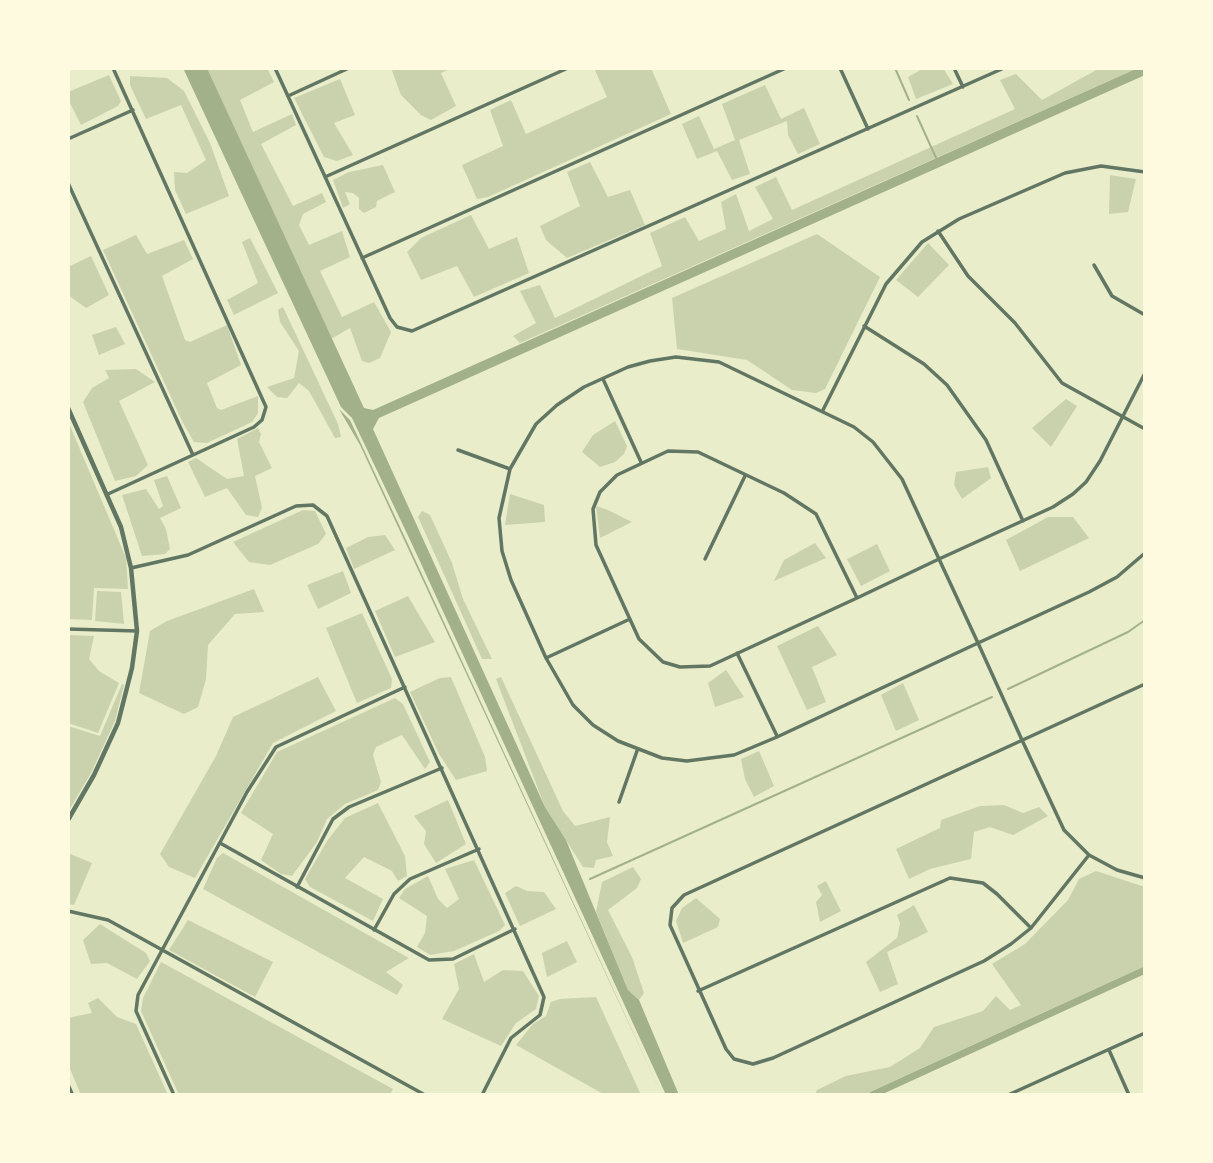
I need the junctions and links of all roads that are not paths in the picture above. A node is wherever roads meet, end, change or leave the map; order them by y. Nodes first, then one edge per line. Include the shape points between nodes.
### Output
1 (114, 68) edge
2 (275, 68) edge
3 (349, 68) edge
4 (568, 68) edge
5 (786, 68) edge
6 (840, 68) edge
7 (954, 68) edge
8 (1004, 68) edge
9 (963, 87) junction
10 (288, 96) junction
11 (133, 110) junction
12 (868, 129) junction
13 (68, 139) edge
14 (1145, 172) edge
15 (325, 177) junction
16 (68, 183) edge
17 (938, 231) junction
18 (362, 258) junction
19 (1094, 265) dead end
20 (1145, 315) edge
21 (864, 326) junction
22 (1145, 373) edge
23 (603, 379) junction
24 (68, 408) edge
25 (823, 411) junction
26 (1122, 418) junction
27 (1145, 429) edge
28 (458, 450) dead end
29 (193, 455) junction
30 (641, 462) junction
31 (510, 469) junction
32 (746, 475) junction
33 (108, 494) junction
34 (1023, 521) junction
35 (1145, 553) edge
36 (705, 559) dead end
37 (939, 559) junction
38 (131, 568) junction
39 (857, 598) junction
40 (630, 619) junction
41 (68, 629) edge
42 (136, 631) junction
43 (978, 643) junction
44 (737, 653) junction
45 (546, 658) junction
46 (1145, 684) edge
47 (405, 687) junction
48 (777, 737) junction
49 (1022, 740) junction
50 (637, 751) junction
51 (442, 768) junction
52 (619, 802) dead end
53 (68, 820) edge
54 (220, 844) junction
55 (479, 849) junction
56 (1089, 855) junction
57 (1145, 878) edge
58 (297, 887) junction
59 (68, 911) edge
60 (1031, 928) junction
61 (515, 929) junction
62 (374, 930) junction
63 (162, 951) junction
64 (698, 990) junction
65 (1145, 1033) edge
66 (1109, 1050) junction
67 (68, 1086) edge
68 (1010, 1094) edge
69 (72, 1095) edge
70 (174, 1095) edge
71 (425, 1095) edge
72 (482, 1095) edge
73 (1129, 1095) edge

1 - 11 street
2 - 10 street
3 - 10 street
4 - 15 street
5 - 18 street
6 - 12 street
7 - 9 street
8 - 9 street
9 - 12 street
10 - 15 street
11 - 13 street
11 - 29 street via 263,394 265,414 254,427
12 - 18 street via 420,330 405,330 390,318
14 - 17 street via 1101,166 1065,173
15 - 18 street
16 - 29 street
17 - 21 street via 903,261
17 - 26 street via 968,276 1015,323 1062,383
19 - 20 street via 1112,296
21 - 25 street
21 - 34 street via 924,364 947,385 986,440
22 - 26 street
23 - 25 street via 650,361 700,358 742,371
23 - 30 street
23 - 31 street via 557,405 536,424
24 - 33 street
25 - 37 street via 854,427 890,461
26 - 27 street
26 - 34 street via 1086,482 1053,507
28 - 31 street
29 - 33 street
30 - 32 street via 684,450
30 - 40 street via 617,475 600,492 593,509 596,545
31 - 45 street via 499,518 502,551
32 - 36 street
32 - 39 street via 816,514
33 - 38 street
34 - 37 street
35 - 43 street via 1117,577
37 - 39 street
37 - 43 street
38 - 42 street
38 - 47 street via 188,555 296,506 313,505 327,516
39 - 44 street
40 - 44 street via 639,639 663,662 694,668
40 - 45 street
41 - 42 street
42 - 53 street via 118,723
43 - 48 street
43 - 49 street
44 - 48 street
45 - 50 street via 580,712
46 - 49 street
47 - 51 street
47 - 54 street via 276,747
48 - 50 street via 715,759 687,761
49 - 56 street via 1064,830
49 - 64 street via 684,895 671,916 673,933
50 - 52 street
51 - 55 street
51 - 58 street via 349,807 333,820
54 - 58 street
54 - 63 street
55 - 61 street
55 - 62 street via 410,879 394,894
56 - 57 street
56 - 60 street
58 - 62 street
59 - 63 street via 108,920
60 - 64 street via 983,884 950,878
60 - 64 street via 985,961 753,1064 741,1063 726,1049
61 - 62 street via 440,962
61 - 72 street via 541,986 544,1007 511,1038
63 - 70 street via 138,995 136,1011
63 - 71 street
65 - 66 street
66 - 68 street
66 - 73 street
67 - 69 street

